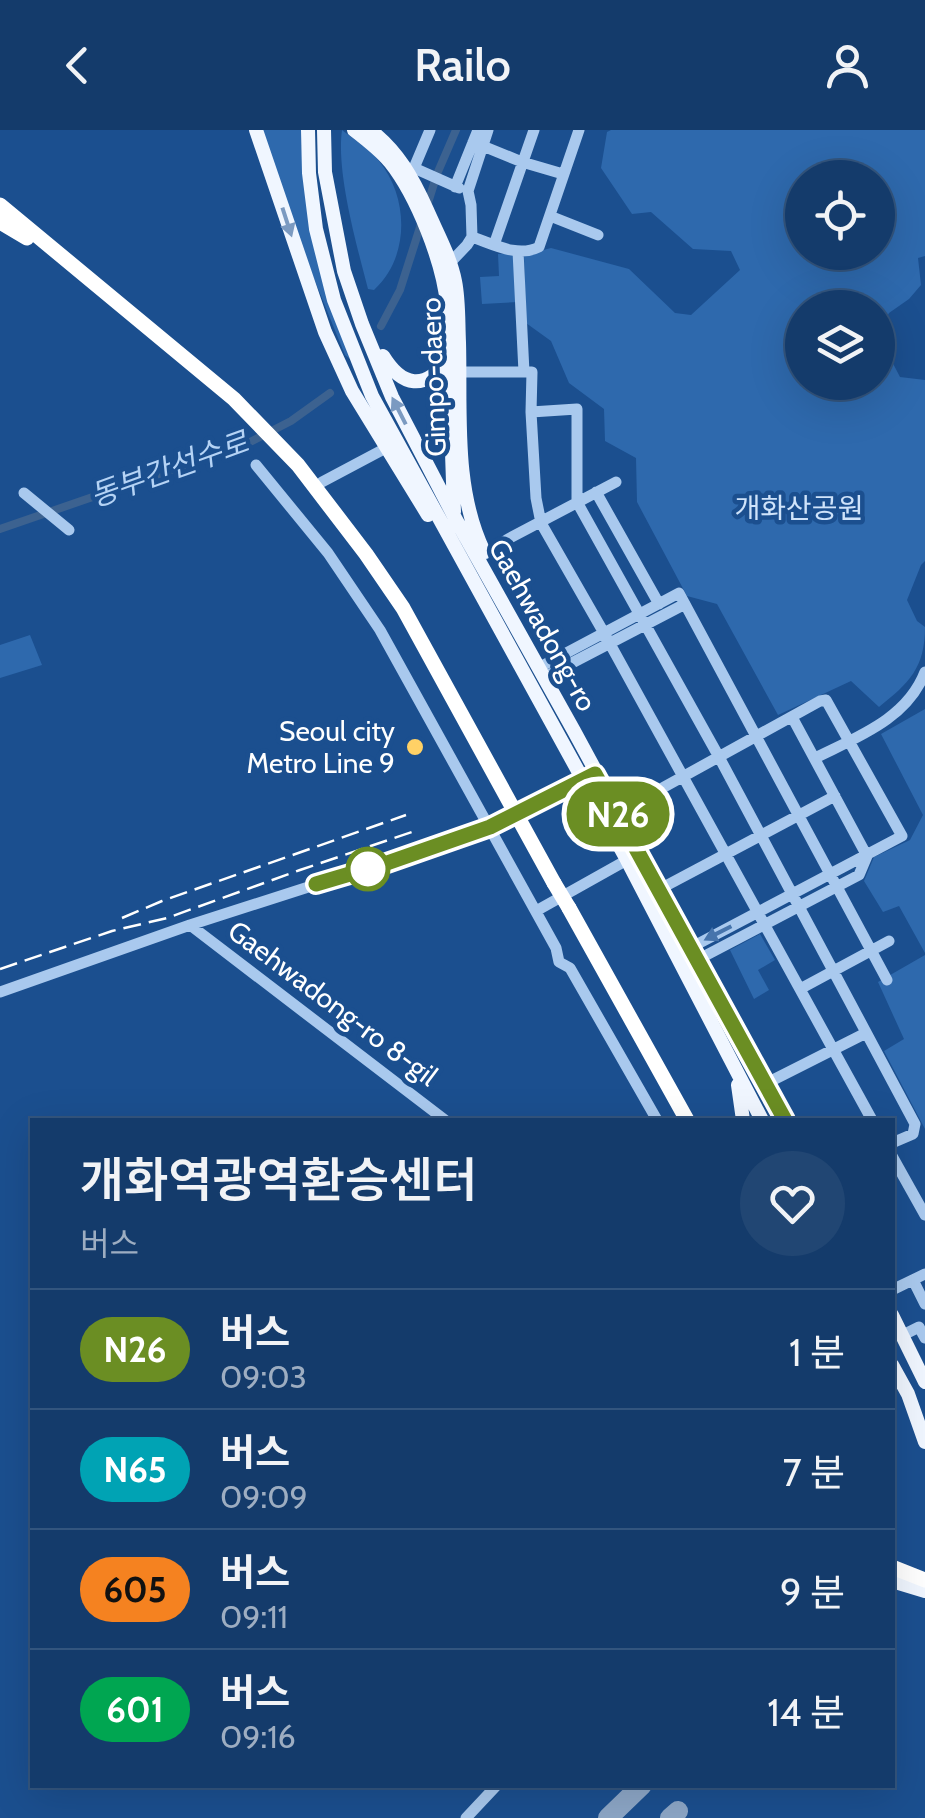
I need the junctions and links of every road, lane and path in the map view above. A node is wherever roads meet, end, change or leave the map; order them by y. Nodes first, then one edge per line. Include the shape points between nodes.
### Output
1 (256, 130) edge
2 (308, 130) edge
3 (324, 130) edge
4 (354, 130) edge
5 (370, 130) edge
6 (430, 130) edge
7 (488, 130) edge
8 (534, 130) edge
9 (579, 130) edge
10 (478, 140) edge
11 (522, 162) junction
12 (414, 173) junction
13 (563, 174) junction
14 (457, 187) junction
15 (0, 205) edge
16 (550, 216) junction
17 (0, 222) edge
18 (598, 234) dead end
19 (472, 237) junction
20 (494, 245) junction
21 (518, 251) junction
22 (443, 264) junction
23 (362, 324) junction
24 (447, 360) junction
25 (460, 372) junction
26 (524, 372) junction
27 (231, 400) junction
28 (531, 412) junction
29 (386, 448) junction
30 (256, 464) dead end
31 (322, 482) dead end
32 (616, 482) dead end
33 (596, 492) junction
34 (301, 493) dead end
35 (27, 496) dead end
36 (287, 501) junction
37 (577, 502) junction
38 (455, 518) junction
39 (540, 523) junction
40 (66, 526) dead end
41 (484, 554) junction
42 (462, 562) junction
43 (490, 582) junction
44 (682, 599) junction
45 (659, 604) junction
46 (642, 620) junction
47 (607, 638) junction
48 (925, 672) edge
49 (541, 673) junction
50 (792, 717) junction
51 (552, 720) junction
52 (574, 731) junction
53 (756, 736) junction
54 (849, 741) junction
55 (719, 757) junction
56 (815, 758) junction
57 (589, 776) junction
58 (683, 776) junction
59 (835, 796) junction
60 (523, 811) dead end
61 (617, 813) junction
62 (798, 815) junction
63 (760, 836) junction
64 (726, 854) junction
65 (867, 856) junction
66 (627, 860) junction
67 (355, 872) dead end
68 (834, 881) junction
69 (658, 890) junction
70 (795, 901) junction
71 (536, 910) junction
72 (566, 910) junction
73 (762, 918) junction
74 (190, 925) junction
75 (889, 941) dead end
76 (871, 951) junction
77 (694, 954) junction
78 (833, 971) junction
79 (887, 980) dead end
80 (800, 989) junction
81 (0, 992) edge
82 (866, 1032) junction
83 (834, 1049) junction
84 (736, 1074) junction
85 (765, 1084) junction
86 (442, 1118) edge
87 (656, 1118) edge
88 (679, 1118) edge
89 (679, 1118) edge
90 (744, 1118) edge
91 (761, 1118) edge
92 (784, 1118) edge
93 (871, 1118) edge
94 (895, 1142) edge
95 (895, 1161) edge
96 (925, 1215) edge
97 (919, 1277) edge
98 (895, 1289) edge
99 (925, 1304) edge
100 (895, 1321) edge
101 (923, 1330) edge
102 (903, 1335) junction
103 (895, 1370) edge
104 (925, 1382) edge
105 (925, 1442) edge
106 (925, 1567) edge
107 (895, 1574) edge
108 (895, 1576) edge
109 (924, 1589) edge
110 (494, 1788) edge
111 (466, 1818) edge

1 -> 29 main road via 325,332
2 - 42 main road, Gaehwadong-ro via 316,229 334,300 372,396
3 - 23 main road, Gaehwadong-ro via 334,227
4 - 22 main road, Gimpo-daero via 390,162
5 - 12 main road, Gimpo-daero
6 - 12 street
7 - 10 street
8 - 11 street
9 - 13 street
10 - 11 street
10 - 14 street
11 - 13 street
11 - 20 street
12 - 14 street
12 - 22 main road, Gimpo-daero via 442,244
13 - 16 street
14 - 19 street via 471,204
15 - 27 highway
16 - 18 street
16 - 21 street via 539,247
17 - 27 highway
19 - 20 street
19 - 22 street
20 - 21 street
21 - 26 street
22 - 24 main road, Gimpo-daero
22 - 25 main road, Gimpo-daero via 457,296
23 - 24 main road via 406,380 433,378
38 -> 23 main road, Gaehwadong-ro
24 - 38 main road, Gimpo-daero
25 - 26 street
25 - 41 main road, Gimpo-daero via 462,474
26 - 28 street via 532,372
27 - 72 highway, bridge via 294,466 402,608
28 - 37 street via 577,409
28 - 39 street
29 - 31 street
29 - 42 main road
30 - 36 street
32 - 33 street
33 - 37 street
33 - 45 street
34 - 36 street
35 - 40 street
36 - 71 street via 380,630
37 - 39 street
37 - 46 street
38 - 42 main road, Gimpo-daero
38 - 43 main road, Gaehwadong-ro
39 - 41 street
39 - 47 street
41 - 43 main road, Gimpo-daero
42 - 51 main road, Gaehwadong-ro
43 - 49 main road, Gaehwadong-ro
44 - 45 street
44 - 46 street
44 - 53 street
45 - 46 street
46 - 47 street
46 - 55 street
47 - 49 street
47 - 58 street
48 - 54 street via 894,715
49 - 52 main road, Gaehwadong-ro
50 - 53 street
50 - 54 street via 826,700
50 - 56 street
51 - 52 main road via 570,735
51 - 57 main road, Gaehwadong-ro
52 - 57 main road, Gaehwadong-ro
53 - 55 street
53 - 62 street
54 - 56 street
54 - 65 street via 902,836
55 - 58 street
55 - 63 street
56 - 59 street
57 - 60 street
57 - 61 main road, Gaehwadong-ro
57 - 66 main road, Gaehwadong-ro
58 - 61 street
58 - 64 street
59 - 62 street
59 - 65 street
61 - 69 main road, Gaehwadong-ro
62 - 63 street
62 - 68 street
63 - 64 street
63 - 70 street
64 - 69 street
64 - 73 street
65 - 68 street
66 - 71 street
66 - 84 main road, Gaehwadong-ro
67 - 74 street, Gaehwadong-ro 8-gil
68 - 70 street
68 - 76 street
69 - 77 main road, Gaehwadong-ro
70 - 73 street
70 - 78 street
71 - 87 street via 559,962 570,968
72 - 88 highway
72 - 89 highway
73 - 77 street
73 - 80 street
74 - 81 street, Gaehwadong-ro 8-gil
74 - 86 street, Gaehwadong-ro 8-gil
75 - 76 street
76 - 78 street
76 - 79 street
77 - 85 main road, Gaehwadong-ro
78 - 80 street
78 - 82 street
80 - 83 street
82 - 83 street
82 - 94 street via 915,1124 913,1134
83 - 85 street
83 - 93 street
84 - 90 main road
84 - 91 main road, Gaehwadong-ro
85 - 92 main road, Gaehwadong-ro
95 - 96 street
97 - 98 street
97 - 99 street
100 - 102 main road
101 - 102 street
102 - 104 main road
103 - 105 main road
106 - 107 highway
108 - 109 highway
110 - 111 street

